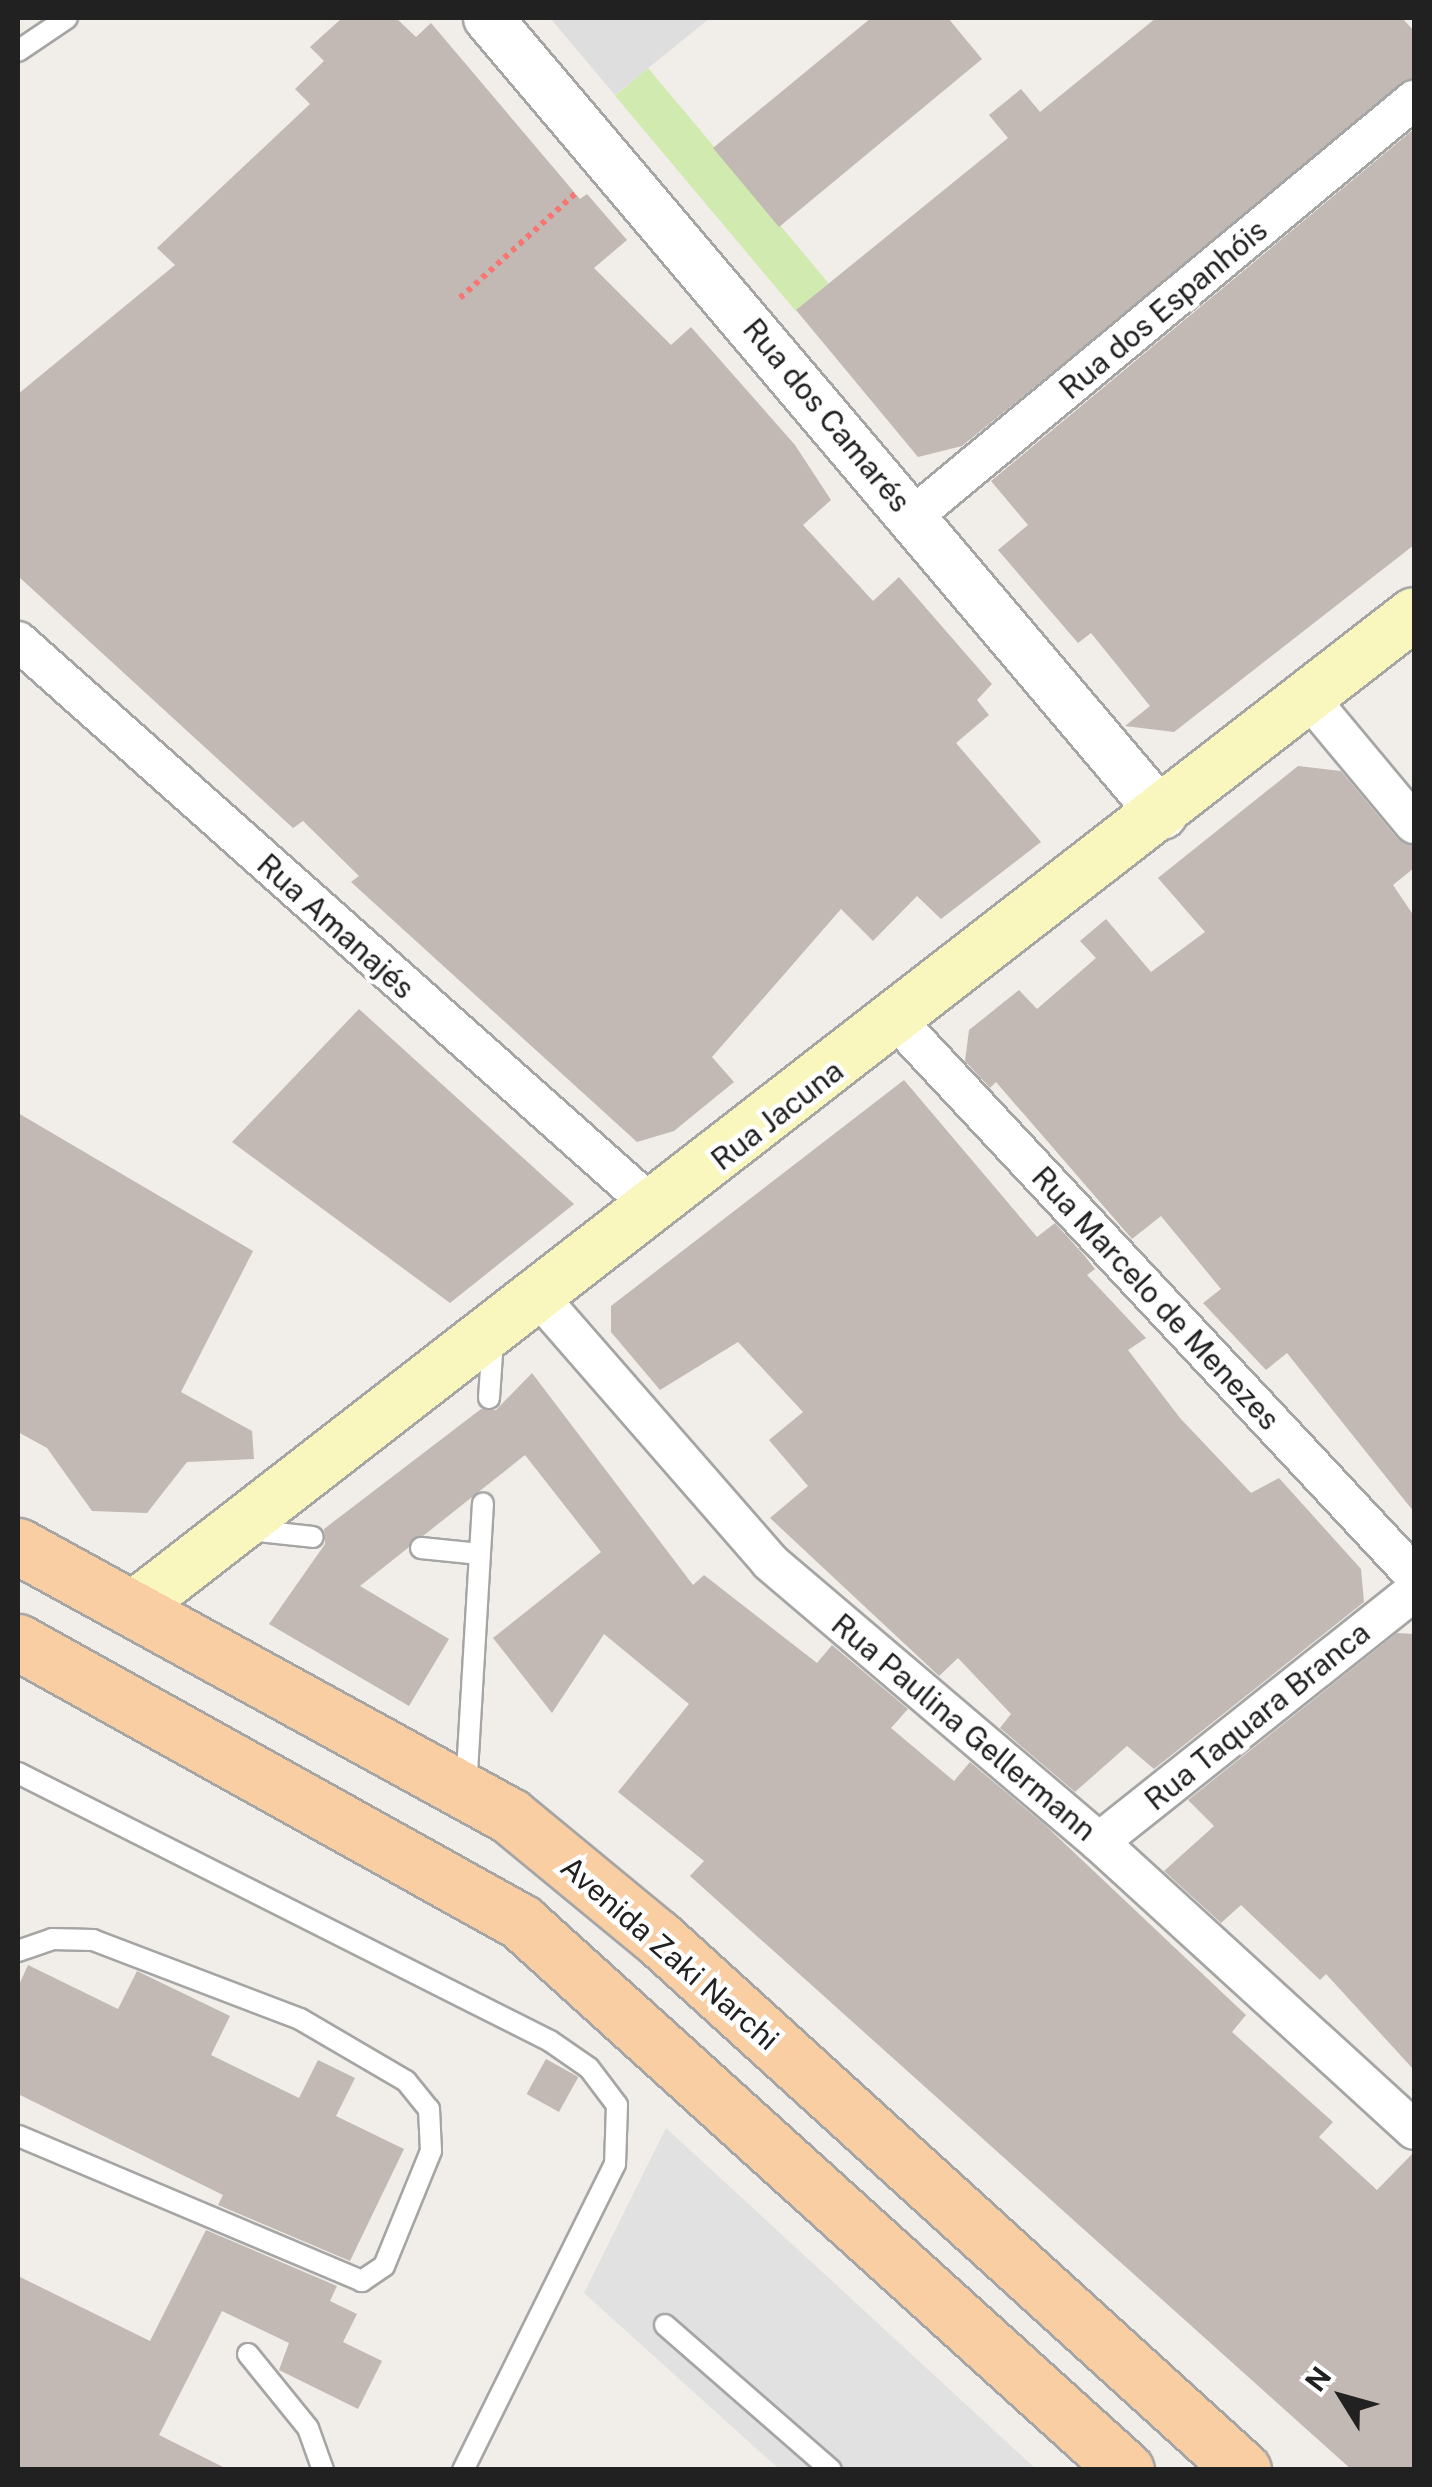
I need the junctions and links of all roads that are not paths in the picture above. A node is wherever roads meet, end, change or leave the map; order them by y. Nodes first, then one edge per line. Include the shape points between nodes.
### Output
1 (67, 18) edge
2 (488, 18) edge
3 (18, 51) edge
4 (1414, 100) edge
5 (912, 516) junction
6 (1414, 614) edge
7 (18, 641) edge
8 (1309, 698) junction
9 (1163, 815) junction
10 (1414, 824) edge
11 (897, 1021) junction
12 (656, 1209) junction
13 (540, 1298) junction
14 (493, 1334) junction
15 (489, 1398) dead end
16 (483, 1504) dead end
17 (237, 1529) junction
18 (313, 1537) dead end
19 (18, 1546) edge
20 (421, 1548) dead end
21 (480, 1554) junction
22 (1414, 1575) edge
23 (1414, 1591) edge
24 (133, 1608) junction
25 (18, 1640) edge
26 (18, 1772) edge
27 (466, 1791) junction
28 (1100, 1842) junction
29 (18, 1952) edge
30 (1414, 2130) edge
31 (18, 2136) edge
32 (665, 2325) dead end
33 (248, 2354) dead end
34 (1108, 2463) edge
35 (323, 2470) edge
36 (463, 2470) edge
37 (830, 2470) edge
38 (1243, 2470) edge

1 - 3 lane
2 - 5 street, Rua dos Camarés
4 - 5 street, Rua dos Espanhóis
5 - 9 street, Rua dos Camarés
6 - 8 main road, Rua Jacuna
7 - 12 street, Rua Amanajés
8 - 9 main road, Rua Jacuna
8 - 10 street
9 - 11 main road, Rua Jacuna
11 - 12 main road, Rua Jacuna
11 - 22 street, Rua Marcelo de Menezes
12 - 13 main road, Rua Jacuna
13 - 14 main road, Rua Jacuna
13 - 28 street, Rua Paulina Gellermann via 770,1562
14 - 15 lane
14 - 17 main road, Rua Jacuna
16 - 21 lane
17 - 18 lane
17 - 24 main road, Rua Jacuna
19 - 24 main road, Avenida Zaki Narchi
20 - 21 lane
21 - 27 lane
23 - 28 street, Rua Taquara Branca
24 - 25 main road via 76,1639
24 - 27 main road, Avenida Zaki Narchi
25 - 34 main road via 520,1922
26 - 36 lane via 550,2041 589,2068 617,2105 615,2164
27 - 38 main road, Avenida Zaki Narchi via 510,1816 657,1936
28 - 30 street, Rua Paulina Gellermann
29 - 31 lane via 52,1939 93,1940 300,2019 406,2081 429,2109 432,2151 384,2266 362,2281
32 - 37 lane
33 - 35 lane via 308,2428

